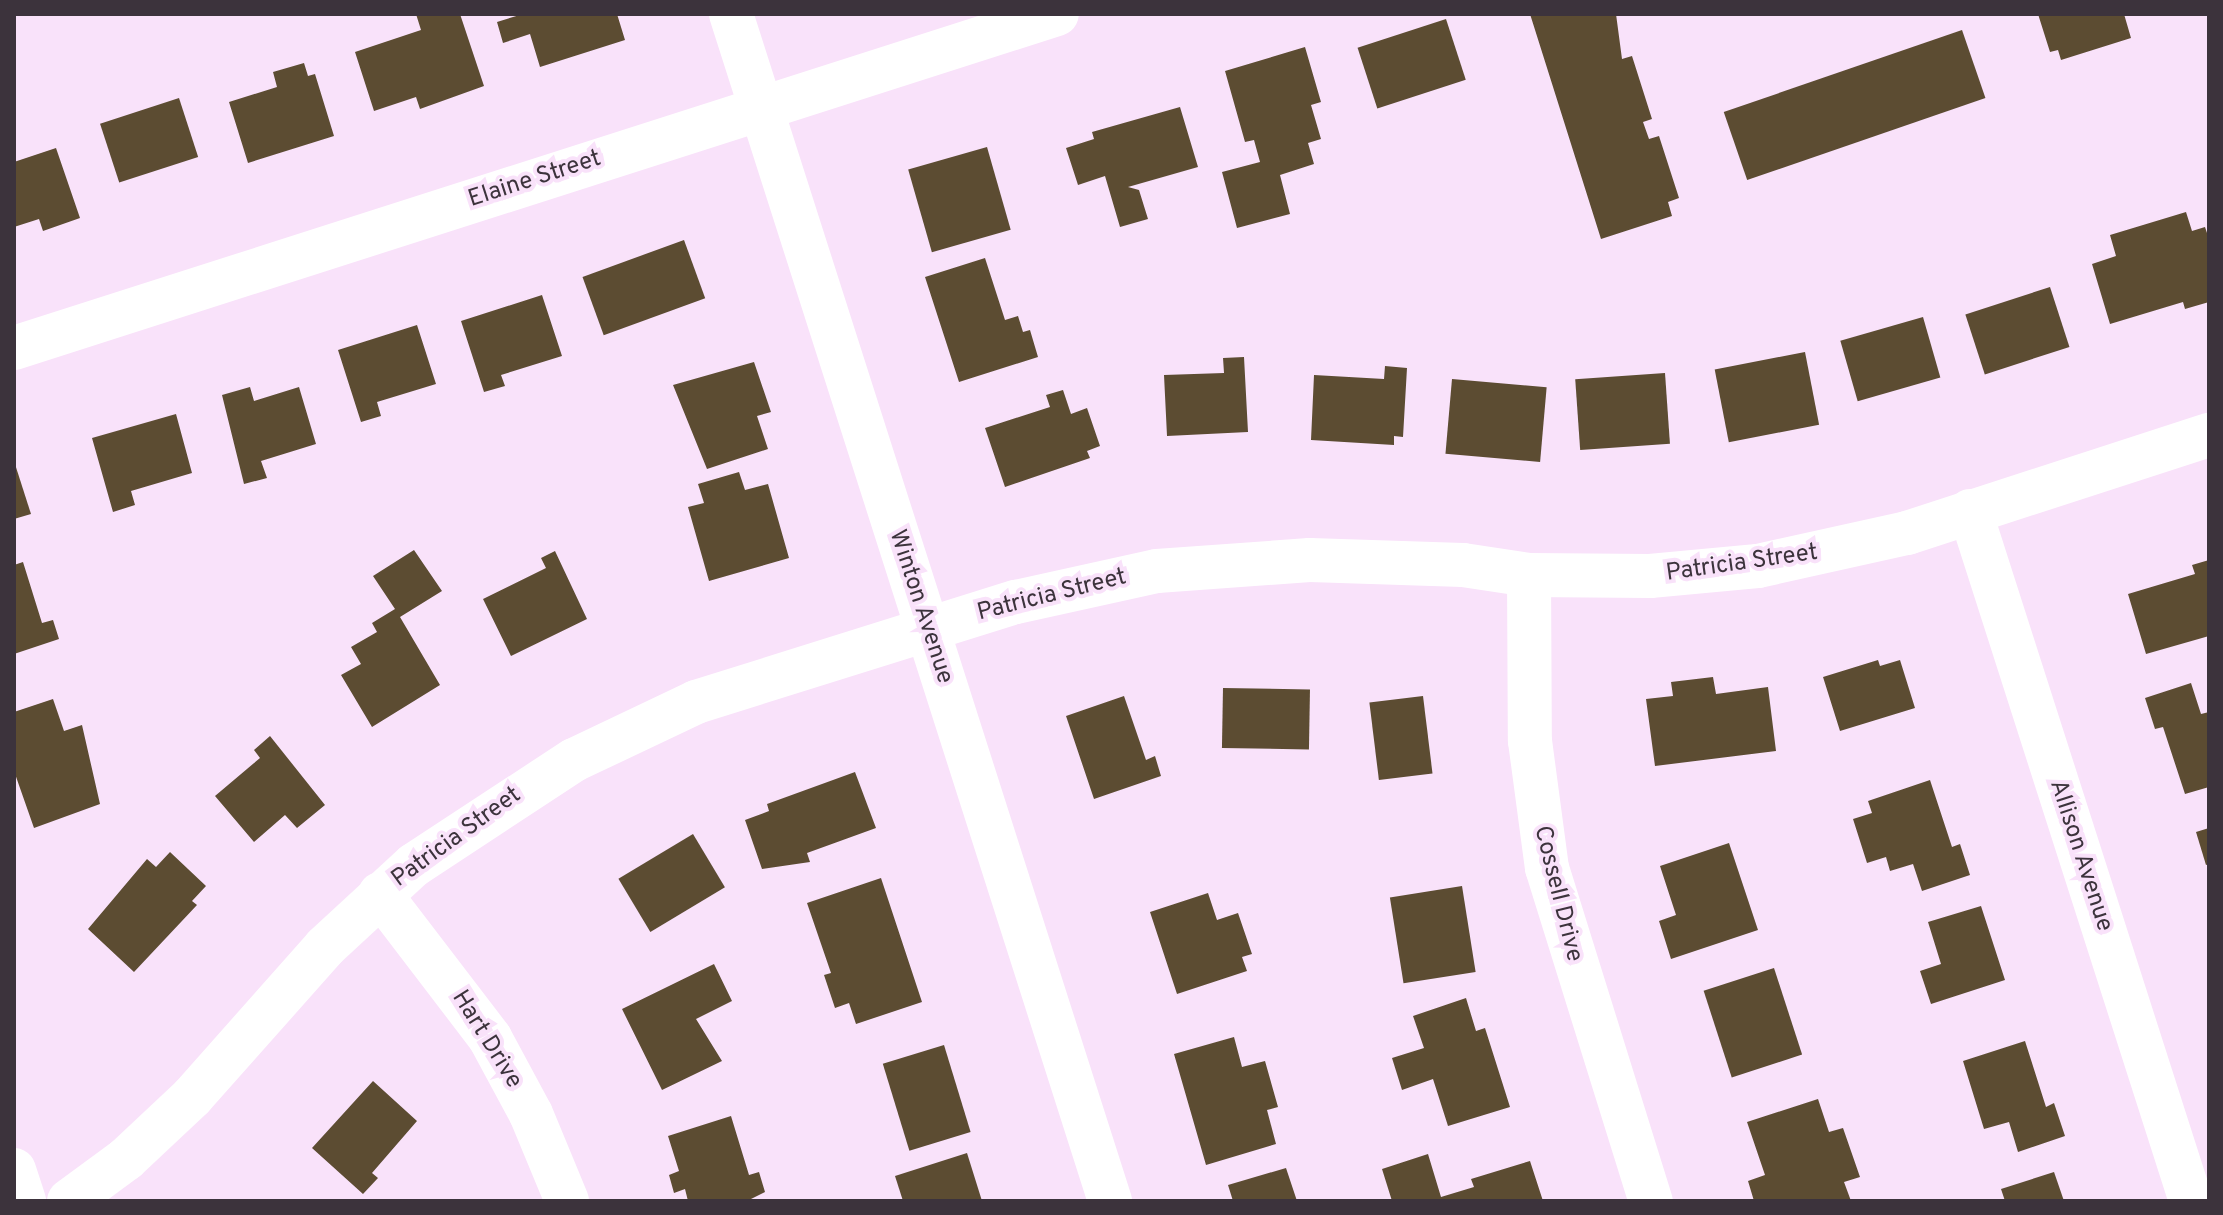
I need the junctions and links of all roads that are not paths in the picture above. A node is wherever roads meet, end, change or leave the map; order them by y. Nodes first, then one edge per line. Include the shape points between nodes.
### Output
1 (731, 14) edge
2 (1057, 14) edge
3 (760, 107) junction
4 (14, 348) edge
5 (2209, 435) edge
6 (1970, 511) junction
7 (1529, 575) junction
8 (927, 628) junction
9 (380, 894) junction
10 (14, 1170) edge
11 (24, 1201) edge
12 (69, 1201) edge
13 (567, 1201) edge
14 (1110, 1201) edge
15 (1651, 1201) edge
16 (2191, 1201) edge

1 - 3 street, Winton Avenue
2 - 3 street, Elaine Street
3 - 4 street, Elaine Street
3 - 8 street, Winton Avenue
5 - 6 street, Patricia Street
6 - 7 street, Patricia Street via 1907,533 1758,566 1650,576
6 - 16 street, Allison Avenue
7 - 8 street, Patricia Street via 1377,561 1222,564 1077,587
7 - 15 street, Cossell Drive via 1530,741 1547,868
8 - 9 street, Patricia Street via 640,725 484,814
8 - 14 street, Winton Avenue
9 - 12 street, Patricia Street via 325,947 192,1097 126,1159
9 - 13 street, Hart Drive via 490,1038 531,1114
10 - 11 street

